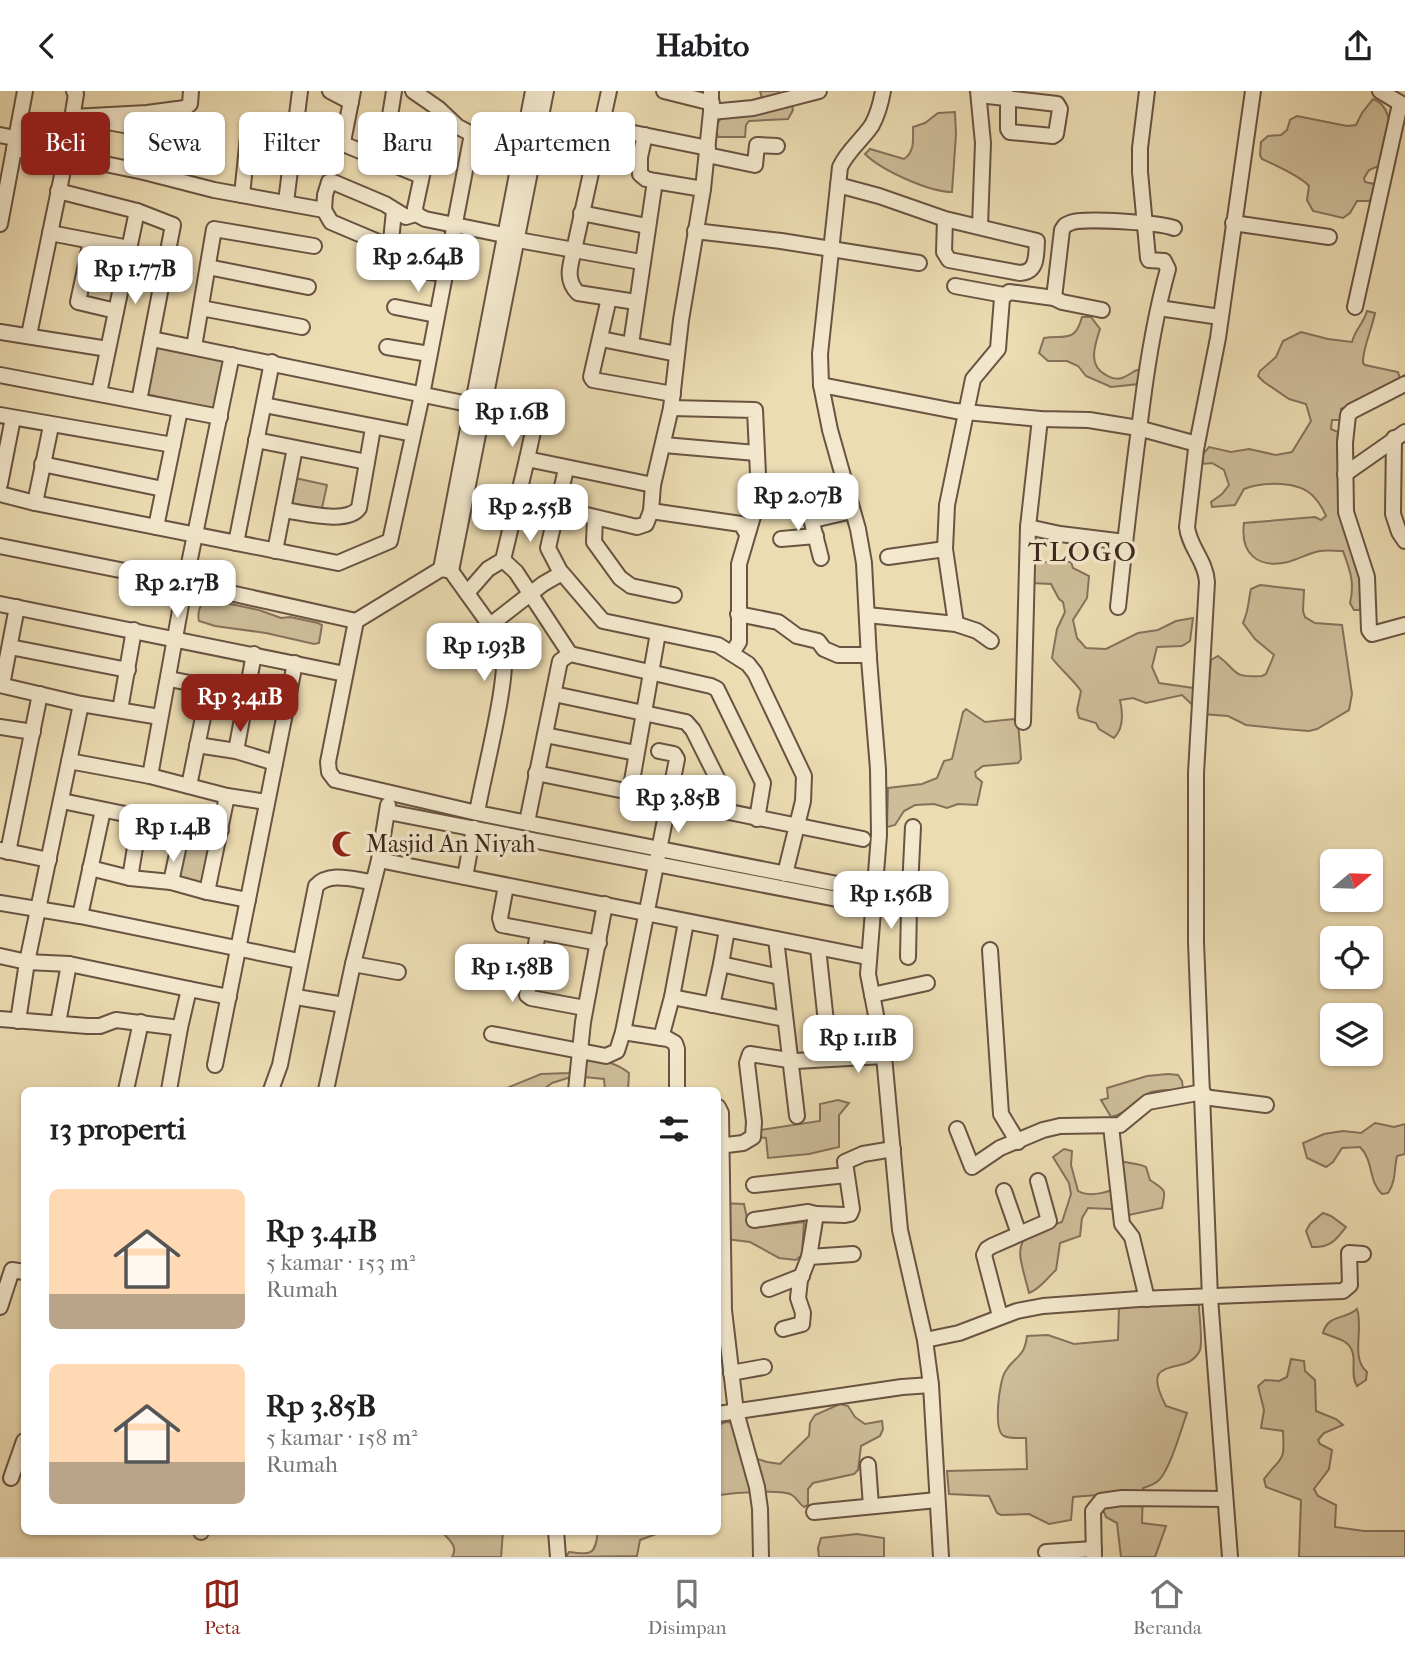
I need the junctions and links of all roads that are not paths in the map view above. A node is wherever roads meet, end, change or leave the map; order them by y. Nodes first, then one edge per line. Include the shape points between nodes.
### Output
1 (25, 91) edge
2 (75, 91) edge
3 (191, 91) edge
4 (300, 91) edge
5 (330, 91) edge
6 (394, 91) edge
7 (412, 91) edge
8 (533, 91) edge
9 (546, 91) edge
10 (609, 91) edge
11 (664, 91) edge
12 (819, 91) edge
13 (883, 91) edge
14 (1147, 91) edge
15 (1253, 91) edge
16 (1380, 91) edge
17 (979, 93) edge
18 (352, 97) edge
19 (1008, 97) dead end
20 (714, 104) edge
21 (1403, 105) edge
22 (76, 112) edge
23 (154, 112) edge
24 (298, 112) edge
25 (391, 112) edge
26 (529, 112) edge
27 (603, 112) edge
28 (458, 127) joint
29 (635, 133) edge
30 (471, 134) edge
31 (0, 135) edge
32 (645, 135) junction
33 (344, 137) edge
34 (471, 139) edge
35 (15, 143) junction
36 (21, 145) edge
37 (777, 146) dead end
38 (708, 151) junction
39 (62, 175) edge
40 (157, 175) edge
41 (244, 175) edge
42 (290, 175) edge
43 (519, 175) edge
44 (589, 175) edge
45 (421, 176) edge
46 (655, 181) junction
47 (838, 185) junction
48 (703, 189) junction
49 (58, 191) junction
50 (242, 195) junction
51 (286, 202) junction
52 (324, 210) junction
53 (137, 211) junction
54 (394, 211) junction
55 (581, 213) junction
56 (416, 214) junction
57 (945, 219) junction
58 (1233, 223) junction
59 (0, 224) edge
60 (1146, 224) junction
61 (454, 225) junction
62 (647, 226) junction
63 (980, 226) junction
64 (1174, 228) dead end
65 (695, 231) junction
66 (50, 233) junction
67 (1329, 237) dead end
68 (511, 238) junction
69 (91, 241) junction
70 (1037, 241) junction
71 (1060, 244) junction
72 (314, 246) dead end
73 (129, 248) junction
74 (573, 250) junction
75 (830, 250) junction
76 (641, 262) junction
77 (919, 263) dead end
78 (208, 267) junction
79 (398, 268) dead end
80 (445, 274) junction
81 (955, 286) dead end
82 (308, 287) dead end
83 (1004, 295) junction
84 (609, 298) junction
85 (1054, 298) junction
86 (636, 302) junction
87 (395, 307) dead end
88 (1159, 307) junction
89 (1355, 307) dead end
90 (201, 308) junction
91 (1102, 310) dead end
92 (116, 311) junction
93 (436, 315) junction
94 (1220, 317) junction
95 (302, 327) dead end
96 (0, 332) edge
97 (29, 335) junction
98 (152, 339) junction
99 (601, 339) junction
100 (631, 344) junction
101 (194, 347) junction
102 (387, 347) dead end
103 (108, 349) junction
104 (429, 354) junction
105 (677, 354) junction
106 (232, 355) junction
107 (272, 362) junction
108 (0, 375) edge
109 (1405, 384) edge
110 (821, 385) junction
111 (99, 393) junction
112 (422, 395) junction
113 (139, 401) junction
114 (672, 401) junction
115 (264, 405) junction
116 (478, 408) junction
117 (180, 410) junction
118 (967, 412) junction
119 (7, 417) edge
120 (220, 417) junction
121 (1040, 419) junction
122 (51, 426) junction
123 (373, 428) junction
124 (1138, 428) junction
125 (413, 434) junction
126 (1399, 435) edge
127 (256, 440) junction
128 (1197, 444) junction
129 (173, 445) junction
130 (664, 445) junction
131 (295, 448) junction
132 (756, 453) junction
133 (527, 459) junction
134 (367, 462) junction
135 (42, 464) junction
136 (566, 468) junction
137 (1345, 474) junction
138 (0, 484) edge
139 (653, 485) junction
140 (1400, 486) edge
141 (163, 489) junction
142 (0, 494) edge
143 (779, 499) dead end
144 (35, 503) junction
145 (557, 508) junction
146 (283, 510) junction
147 (651, 510) junction
148 (852, 511) junction
149 (595, 518) junction
150 (813, 520) junction
151 (156, 527) junction
152 (1028, 527) junction
153 (747, 534) junction
154 (195, 535) junction
155 (816, 536) junction
156 (781, 539) dead end
157 (1405, 541) edge
158 (1125, 542) junction
159 (236, 543) junction
160 (0, 546) edge
161 (945, 549) junction
162 (275, 551) junction
163 (888, 557) dead end
164 (821, 558) dead end
165 (503, 560) junction
166 (446, 570) junction
167 (561, 573) junction
168 (185, 583) junction
169 (467, 593) junction
170 (531, 594) junction
171 (674, 596) dead end
172 (0, 604) edge
173 (17, 607) junction
174 (1118, 607) dead end
175 (614, 608) dead end
176 (738, 614) junction
177 (867, 614) junction
178 (356, 621) junction
179 (609, 624) junction
180 (956, 624) junction
181 (1405, 625) edge
182 (489, 627) junction
183 (134, 630) junction
184 (658, 633) junction
185 (176, 638) junction
186 (991, 641) dead end
187 (10, 647) junction
188 (732, 653) junction
189 (254, 654) junction
190 (570, 654) junction
191 (869, 655) junction
192 (295, 663) junction
193 (128, 670) junction
194 (652, 673) junction
195 (345, 674) junction
196 (169, 679) junction
197 (1, 685) edge
198 (209, 688) junction
199 (40, 694) junction
200 (247, 694) junction
201 (554, 694) junction
202 (81, 704) junction
203 (120, 709) junction
204 (645, 713) junction
205 (160, 717) junction
206 (1023, 722) dead end
207 (0, 727) edge
208 (33, 732) junction
209 (545, 735) junction
210 (197, 745) junction
211 (236, 751) junction
212 (659, 751) dead end
213 (636, 753) junction
214 (69, 761) junction
215 (275, 762) junction
216 (536, 773) junction
217 (150, 775) junction
218 (189, 786) junction
219 (387, 792) junction
220 (630, 792) junction
221 (227, 796) junction
222 (670, 800) junction
223 (62, 801) junction
224 (267, 802) junction
225 (103, 810) junction
226 (719, 810) junction
227 (388, 812) junction
228 (477, 813) junction
229 (140, 817) junction
230 (757, 818) junction
231 (527, 822) junction
232 (7, 825) edge
233 (183, 826) junction
234 (798, 827) junction
235 (913, 827) dead end
236 (474, 828) junction
237 (221, 830) junction
238 (863, 839) dead end
239 (4, 851) edge
240 (657, 857) junction
241 (49, 860) junction
242 (379, 860) junction
243 (90, 868) junction
244 (785, 874) junction
245 (466, 877) junction
246 (130, 878) junction
247 (171, 882) junction
248 (373, 882) junction
249 (506, 886) junction
250 (207, 892) junction
251 (873, 898) junction
252 (248, 899) junction
253 (0, 903) edge
254 (605, 904) junction
255 (909, 908) junction
256 (38, 911) junction
257 (647, 913) junction
258 (80, 916) junction
259 (686, 922) junction
260 (727, 930) junction
261 (538, 933) junction
262 (776, 939) junction
263 (598, 943) junction
264 (818, 948) junction
265 (239, 950) junction
266 (990, 950) dead end
267 (0, 956) edge
268 (867, 957) junction
269 (908, 957) dead end
270 (299, 961) junction
271 (27, 962) junction
272 (69, 964) junction
273 (353, 964) junction
274 (721, 964) junction
275 (398, 972) dead end
276 (780, 977) junction
277 (927, 983) dead end
278 (189, 989) junction
279 (872, 995) junction
280 (229, 997) junction
281 (296, 997) dead end
282 (672, 997) junction
283 (344, 1005) junction
284 (712, 1005) junction
285 (585, 1008) junction
286 (0, 1019) edge
287 (785, 1019) junction
288 (18, 1021) junction
289 (141, 1021) junction
290 (58, 1023) junction
291 (180, 1028) junction
292 (623, 1032) junction
293 (492, 1034) dead end
294 (661, 1038) junction
295 (578, 1051) junction
296 (884, 1056) junction
297 (830, 1059) junction
298 (789, 1060) junction
299 (215, 1065) dead end
300 (127, 1087) edge
301 (170, 1087) edge
302 (272, 1087) edge
303 (327, 1087) edge
304 (576, 1087) edge
305 (677, 1087) edge
306 (1203, 1095) junction
307 (1266, 1105) dead end
308 (721, 1112) edge
309 (797, 1116) dead end
310 (1111, 1126) junction
311 (957, 1129) dead end
312 (721, 1130) edge
313 (1018, 1142) junction
314 (721, 1146) edge
315 (893, 1149) junction
316 (721, 1163) edge
317 (846, 1175) junction
318 (1038, 1181) dead end
319 (754, 1185) dead end
320 (1004, 1191) dead end
321 (816, 1214) junction
322 (754, 1220) dead end
323 (1019, 1234) junction
324 (853, 1254) dead end
325 (1363, 1254) dead end
326 (809, 1257) junction
327 (21, 1272) edge
328 (802, 1276) junction
329 (769, 1289) dead end
330 (1210, 1298) junction
331 (1147, 1299) junction
332 (0, 1307) edge
333 (1000, 1316) junction
334 (783, 1329) dead end
335 (925, 1340) junction
336 (764, 1367) dead end
337 (731, 1373) junction
338 (931, 1385) junction
339 (736, 1412) junction
340 (721, 1414) edge
341 (21, 1449) edge
342 (868, 1465) dead end
343 (10, 1478) dead end
344 (1225, 1499) junction
345 (937, 1500) junction
346 (871, 1506) junction
347 (814, 1511) dead end
348 (556, 1535) edge
349 (1046, 1552) dead end
350 (1094, 1553) edge
351 (558, 1557) edge
352 (761, 1557) edge
353 (941, 1557) edge
354 (1230, 1557) edge

1 - 35 street
2 - 22 street
3 - 23 street via 187,107
4 - 24 street
5 - 18 street
6 - 25 street
7 - 28 street
8 - 26 street
9 - 68 street
10 - 27 street
11 - 20 street
12 - 20 street via 753,108
13 - 47 street via 871,126 840,167
14 - 60 street via 1140,160
15 - 58 street
16 - 21 street
17 - 19 street
17 - 63 street via 983,143
18 - 33 street
20 - 38 street
21 - 89 street
28 - 30 street
29 - 32 street
31 - 35 street
32 - 38 street
32 - 46 street via 639,174
34 - 61 street
35 - 36 street
35 - 59 street
37 - 38 street via 757,145 755,165
38 - 48 street
39 - 49 street
40 - 50 street
41 - 50 street
42 - 51 street
43 - 68 street
44 - 55 street
45 - 56 street
46 - 48 street
46 - 62 street
47 - 57 street
47 - 75 street
48 - 65 street
49 - 53 street
49 - 66 street
50 - 51 street
51 - 52 street
52 - 54 street via 329,182
52 - 54 street via 331,222 386,244 391,241
53 - 73 street
53 - 98 street via 174,227
54 - 56 street via 406,217
55 - 62 street
55 - 74 street
56 - 61 street
57 - 63 street
57 - 70 street via 944,252 949,260 960,263 1025,273 1034,266
58 - 67 street
58 - 94 street
60 - 64 street
60 - 71 street via 1071,222 1062,230
60 - 88 street via 1148,258 1164,261 1168,269
61 - 68 street
61 - 80 street
62 - 76 street
63 - 70 street
65 - 75 street
65 - 105 street
66 - 69 street
66 - 97 street
68 - 74 street
68 - 116 street
69 - 73 street
69 - 92 street via 78,302
70 - 71 street
71 - 85 street
72 - 78 street via 214,229
73 - 92 street
74 - 76 street
74 - 84 street via 569,276 573,287 582,295
75 - 77 street
75 - 110 street
76 - 86 street
78 - 82 street
78 - 90 street
79 - 80 street
80 - 93 street
81 - 83 street
83 - 85 street
83 - 118 street via 998,349 973,379
84 - 86 street
84 - 99 street
85 - 91 street
86 - 100 street
87 - 93 street
88 - 94 street
88 - 124 street
90 - 95 street
90 - 101 street
92 - 103 street
93 - 104 street
94 - 128 street
96 - 97 street
97 - 103 street
98 - 101 street
98 - 113 street
99 - 100 street
99 - 114 street via 593,380
100 - 105 street
101 - 106 street
102 - 104 street
103 - 111 street
104 - 112 street
105 - 114 street
106 - 107 street
106 - 120 street
107 - 112 street
107 - 115 street
108 - 111 street
109 - 137 street via 1349,412
110 - 118 street
110 - 148 street
111 - 113 street
112 - 116 street
112 - 125 street
113 - 117 street
114 - 130 street
114 - 132 street via 762,409
115 - 123 street
115 - 127 street
116 - 133 street via 536,418
116 - 166 street
117 - 120 street
117 - 129 street
118 - 121 street
118 - 161 street via 950,485
119 - 122 street
119 - 138 street
120 - 154 street
121 - 124 street
121 - 152 street
122 - 129 street
122 - 135 street
123 - 125 street
123 - 134 street
124 - 128 street
124 - 158 street
125 - 162 street via 390,541 338,563
126 - 137 street
126 - 140 street
127 - 131 street
127 - 159 street
128 - 306 street via 1187,527 1207,582 1196,773 1196,942
129 - 141 street
130 - 132 street
130 - 139 street
131 - 134 street
131 - 146 street
132 - 153 street via 760,496
133 - 136 street
133 - 165 street
134 - 146 street via 355,513 341,517
135 - 141 street
135 - 144 street
136 - 139 street
136 - 145 street
137 - 181 street via 1346,512 1367,577 1369,630 1377,635
139 - 147 street
140 - 157 street via 1393,514
141 - 151 street
142 - 144 street
143 - 150 street via 805,495
144 - 151 street
145 - 149 street
145 - 167 street via 548,548
146 - 162 street
147 - 149 street via 642,527
147 - 153 street via 741,524
148 - 150 street
148 - 177 street via 864,563
149 - 171 street via 594,542 621,578 631,586
150 - 155 street
151 - 154 street
152 - 158 street
152 - 206 street
153 - 176 street via 739,564
154 - 159 street
154 - 168 street
155 - 156 street
155 - 164 street
158 - 174 street
159 - 162 street
160 - 168 street
161 - 163 street
161 - 180 street
165 - 169 street via 488,569
165 - 170 street
166 - 169 street
166 - 178 street
167 - 170 street
167 - 179 street
168 - 178 street
168 - 185 street
169 - 182 street
170 - 182 street
170 - 190 street
172 - 173 street
173 - 183 street
173 - 187 street
175 - 179 street
176 - 188 street via 739,642
176 - 191 street via 778,622 838,655
177 - 180 street
177 - 191 street
178 - 195 street
179 - 184 street
180 - 186 street
182 - 228 street via 502,642 506,659
183 - 185 street
183 - 193 street
184 - 188 street via 706,642
184 - 194 street
185 - 189 street
185 - 196 street
187 - 193 street
187 - 197 street
188 - 234 street via 755,673 802,772 805,789
189 - 192 street
189 - 200 street
190 - 194 street
190 - 201 street via 560,661
191 - 251 street via 879,795
192 - 195 street
192 - 215 street
193 - 203 street
194 - 204 street
194 - 230 street via 719,691 763,783
195 - 219 street via 329,772 338,781
196 - 198 street
196 - 205 street
197 - 199 street
198 - 200 street
198 - 210 street
199 - 202 street
199 - 208 street
200 - 211 street
201 - 204 street
201 - 209 street
202 - 203 street
202 - 214 street
203 - 205 street
204 - 213 street
204 - 226 street via 689,725 721,786
205 - 217 street
207 - 208 street
208 - 232 street
209 - 213 street
209 - 216 street
210 - 211 street
210 - 218 street
211 - 215 street
212 - 222 street via 677,755
213 - 220 street
214 - 217 street
214 - 223 street
215 - 224 street
216 - 220 street
216 - 231 street
217 - 218 street
218 - 221 street
219 - 227 street
219 - 228 street
220 - 222 street
221 - 224 street
221 - 237 street
222 - 226 street
222 - 240 street
223 - 225 street
223 - 241 street
224 - 252 street
225 - 229 street
225 - 243 street
226 - 230 street
227 - 236 street
227 - 242 street
228 - 231 street
229 - 233 street
229 - 246 street
230 - 234 street
231 - 240 street
232 - 239 street
233 - 237 street
233 - 247 street
234 - 238 street
234 - 244 street
235 - 255 street
236 - 240 street
236 - 245 street
237 - 250 street
239 - 241 street
240 - 244 street
240 - 251 street
240 - 257 street
241 - 256 street
242 - 245 street
242 - 248 street
243 - 246 street
243 - 258 street
244 - 251 street
245 - 249 street
246 - 247 street
247 - 250 street
248 - 270 street via 335,877 319,882
248 - 273 street
249 - 254 street
249 - 261 street via 500,923
250 - 252 street
251 - 255 street
251 - 268 street
252 - 265 street
253 - 256 street
254 - 257 street
254 - 263 street
255 - 269 street
256 - 258 street
256 - 271 street
257 - 259 street
257 - 292 street
258 - 265 street
259 - 260 street
259 - 282 street
260 - 262 street
260 - 274 street
261 - 263 street
261 - 285 street via 527,995
262 - 264 street
262 - 276 street
263 - 285 street
264 - 268 street
264 - 297 street
265 - 270 street
265 - 280 street
266 - 313 street via 1001,1114
267 - 271 street
268 - 279 street
270 - 302 street
271 - 272 street
271 - 288 street
272 - 278 street
272 - 290 street
273 - 275 street
273 - 283 street
274 - 276 street
274 - 284 street
276 - 287 street
277 - 279 street
278 - 280 street
278 - 291 street
279 - 296 street
280 - 299 street
281 - 283 street
282 - 284 street
282 - 294 street
283 - 303 street
284 - 287 street
285 - 295 street
286 - 288 street
287 - 298 street
288 - 290 street
289 - 290 street via 116,1020 100,1026
289 - 291 street
289 - 300 street
291 - 301 street
292 - 294 street
292 - 295 street via 613,1054
293 - 295 street
294 - 305 street via 676,1045
295 - 304 street
296 - 297 street
296 - 315 street
297 - 298 street
298 - 309 street
298 - 314 street via 749,1055 754,1134 749,1141
306 - 307 street
306 - 310 street via 1149,1102 1123,1124
306 - 330 street
308 - 312 street
310 - 313 street via 1051,1128
310 - 331 street via 1122,1224 1132,1237
311 - 313 street via 972,1167 993,1151
315 - 317 street via 852,1157 845,1162
315 - 335 street via 900,1230
316 - 337 street
317 - 319 street
317 - 321 street via 850,1214
318 - 323 street via 1049,1221
320 - 323 street
321 - 322 street
321 - 326 street
323 - 333 street via 984,1255
324 - 326 street
325 - 330 street via 1349,1253 1350,1285 1343,1290
326 - 328 street
327 - 332 street via 12,1270
328 - 329 street
328 - 334 street via 798,1298 802,1324
330 - 331 street
330 - 344 street
331 - 333 street via 1043,1306
333 - 335 street via 959,1333
335 - 338 street
336 - 337 street
337 - 339 street
338 - 339 street
338 - 345 street
339 - 340 street
339 - 352 street via 757,1487
341 - 343 street
342 - 346 street
344 - 350 street via 1101,1501 1093,1511
344 - 354 street
345 - 346 street
345 - 353 street
346 - 347 street
348 - 351 street
349 - 350 street

